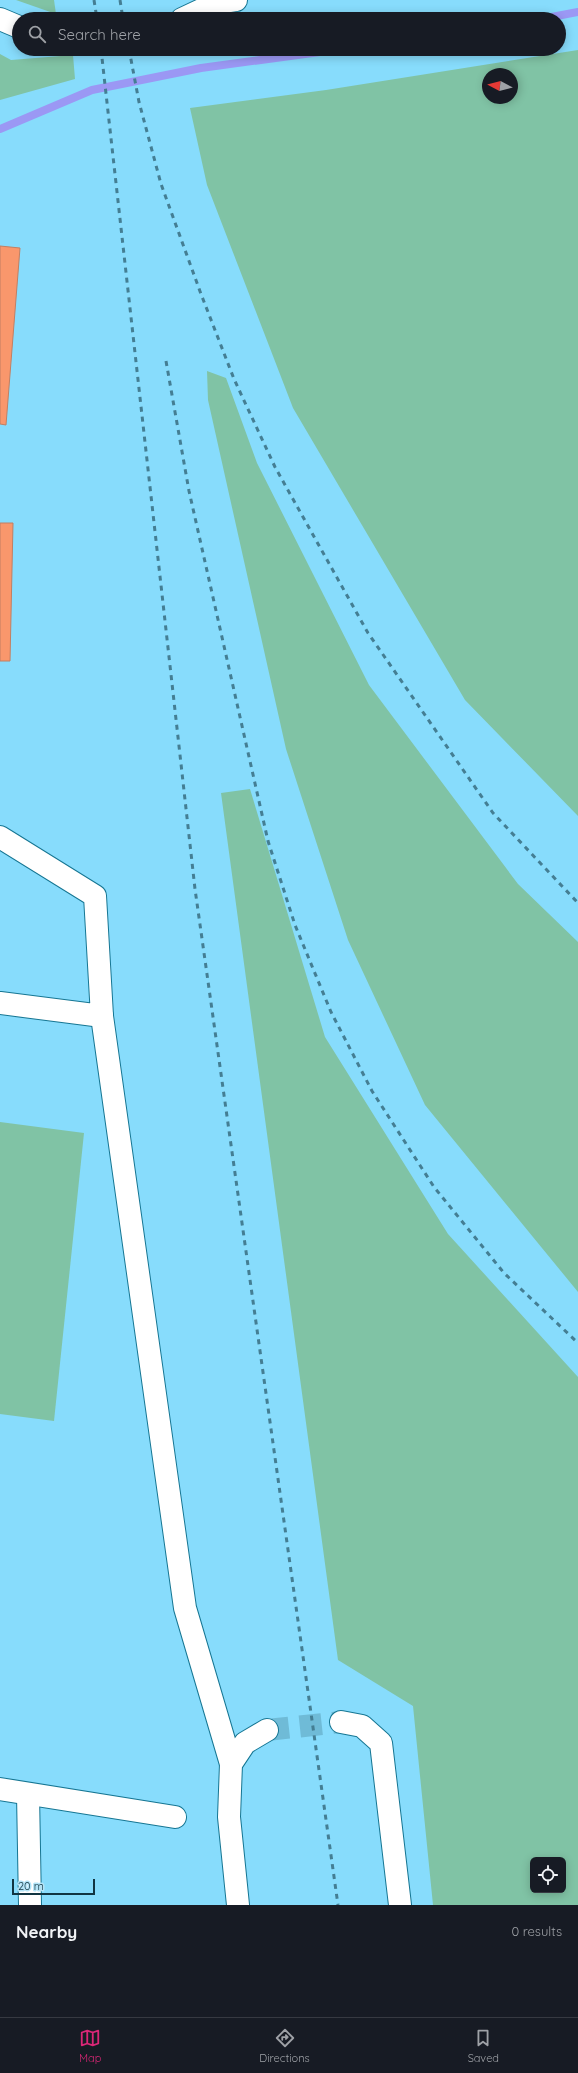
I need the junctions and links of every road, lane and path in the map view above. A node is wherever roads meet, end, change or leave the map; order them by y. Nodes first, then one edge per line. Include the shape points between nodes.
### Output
1 (223, 1) edge
2 (198, 12) edge
3 (0, 19) edge
4 (12, 24) edge
5 (0, 837) edge
6 (0, 1003) edge
7 (102, 1016) junction
8 (341, 1722) tunnel mouth
9 (267, 1730) tunnel mouth
10 (231, 1764) junction
11 (0, 1789) edge
12 (28, 1794) junction
13 (175, 1817) dead end
14 (30, 1905) edge
15 (238, 1905) edge
16 (400, 1905) edge

1 - 2 street
3 - 4 street
5 - 7 street via 95,896
6 - 7 street
7 - 10 street via 186,1608
8 - 16 street via 362,1726 381,1744
9 - 10 street via 246,1743
10 - 15 street via 230,1817
11 - 12 street
12 - 13 street
12 - 14 street

